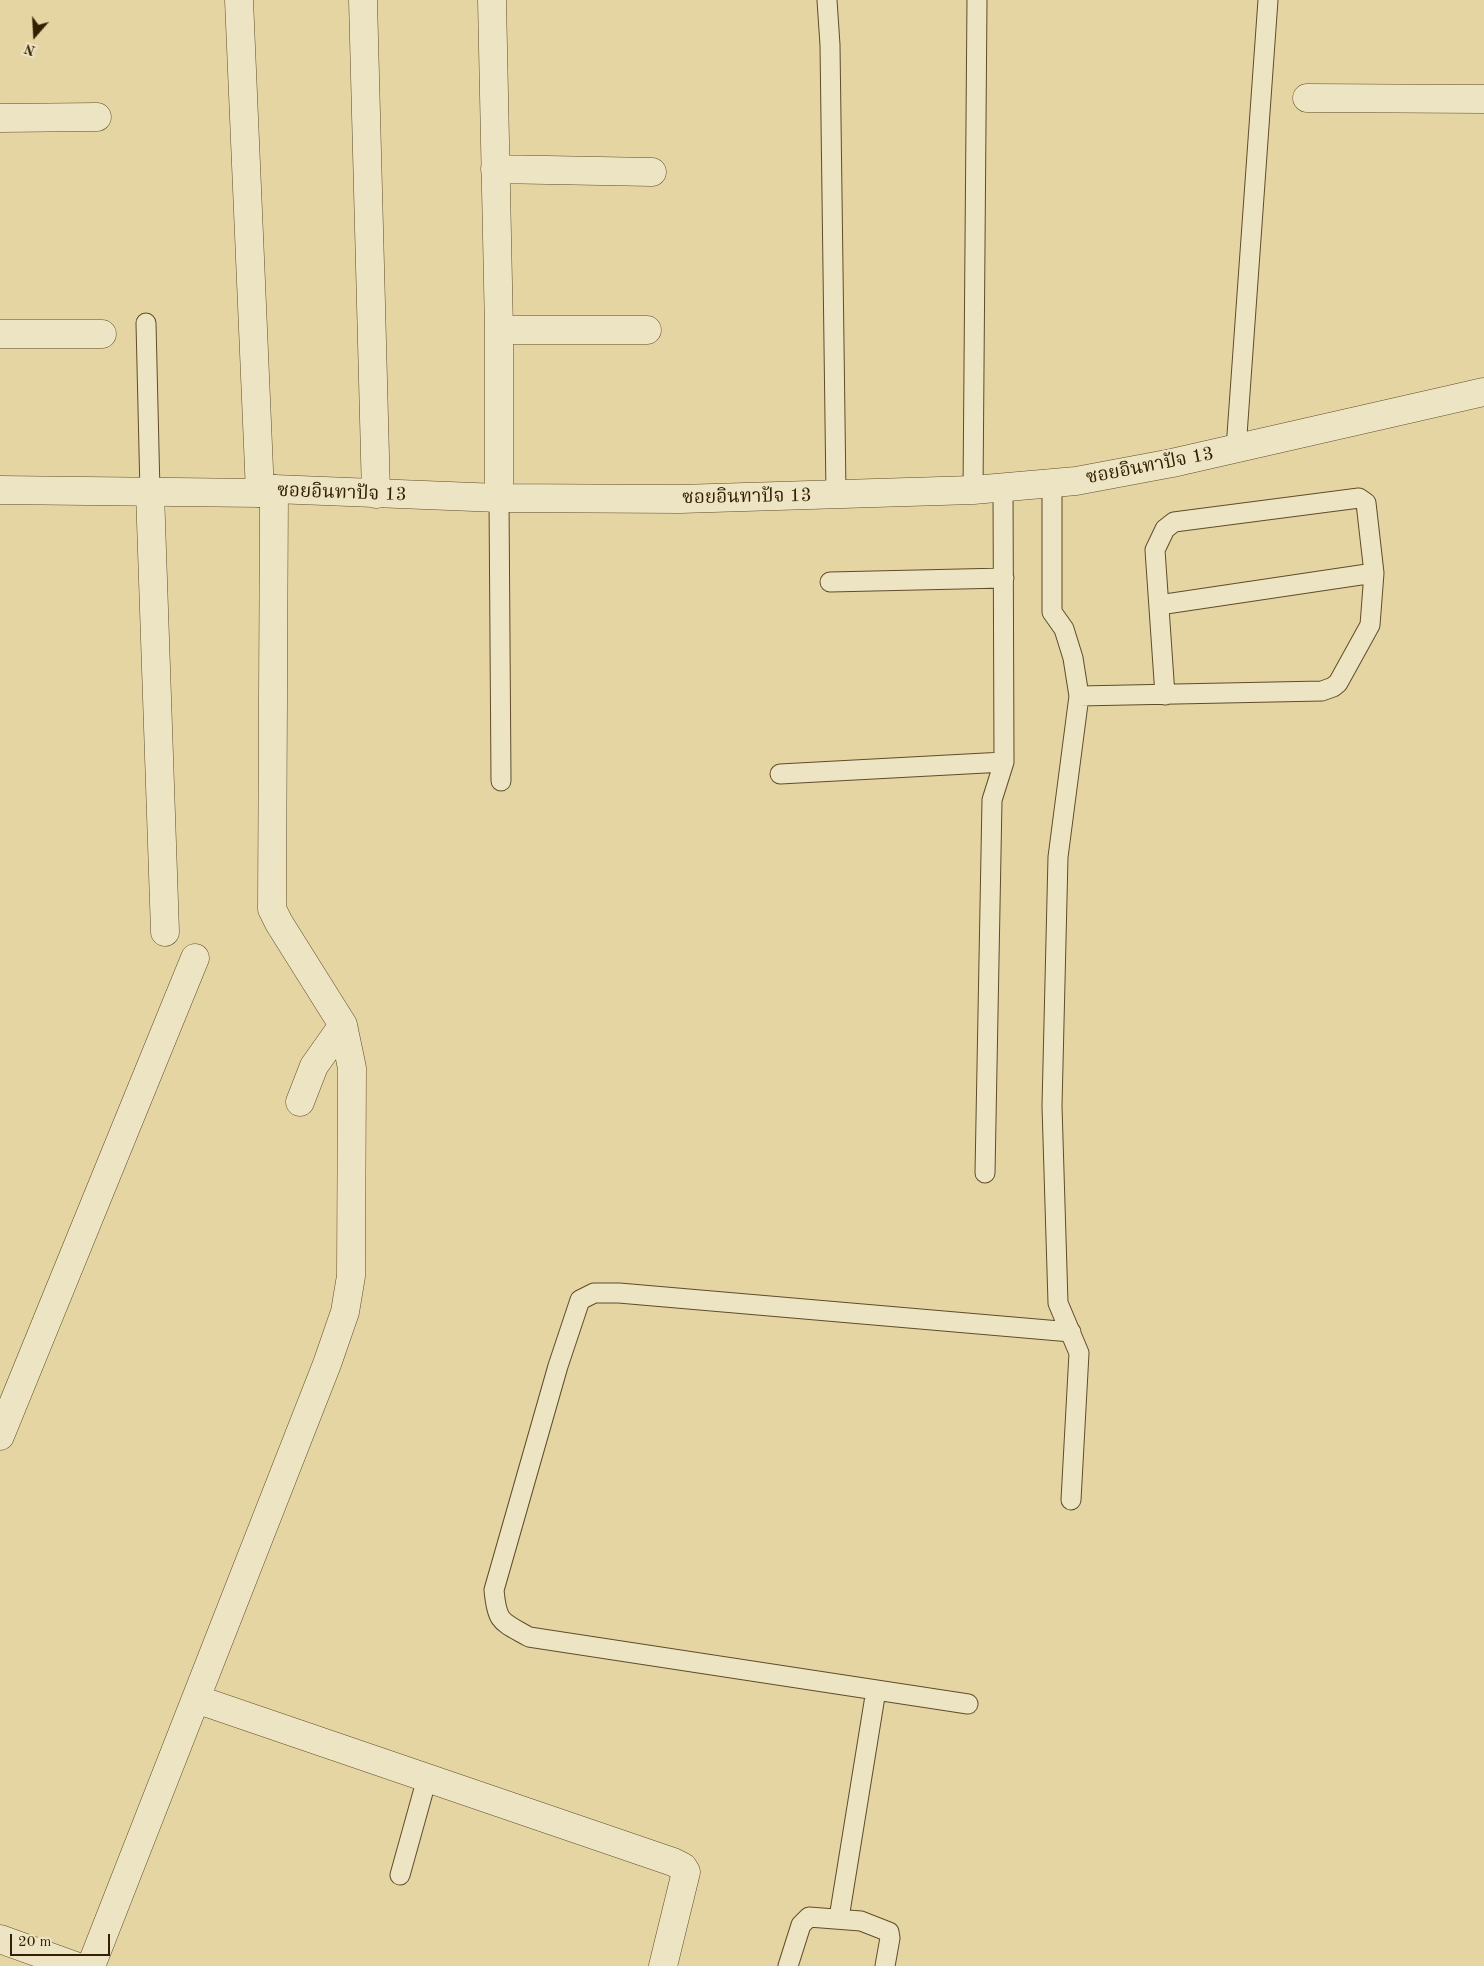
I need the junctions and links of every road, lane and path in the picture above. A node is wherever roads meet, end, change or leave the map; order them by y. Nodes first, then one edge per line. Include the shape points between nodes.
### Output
1 (239, 0) edge
2 (363, 0) edge
3 (492, 0) edge
4 (827, 0) edge
5 (976, 0) edge
6 (1268, 0) edge
7 (1306, 98) dead end
8 (1484, 100) edge
9 (97, 117) dead end
10 (0, 118) edge
11 (495, 169) junction
12 (652, 172) dead end
13 (146, 323) dead end
14 (499, 330) junction
15 (646, 330) dead end
16 (0, 334) edge
17 (102, 334) dead end
18 (1484, 392) edge
19 (1236, 449) junction
20 (1052, 484) junction
21 (1003, 488) junction
22 (0, 490) edge
23 (973, 490) junction
24 (267, 491) junction
25 (150, 492) junction
26 (376, 494) junction
27 (836, 494) junction
28 (499, 498) junction
29 (1374, 572) junction
30 (1004, 578) junction
31 (830, 582) dead end
32 (1159, 604) junction
33 (1165, 695) junction
34 (1080, 696) junction
35 (1004, 762) junction
36 (780, 774) dead end
37 (501, 781) dead end
38 (165, 932) dead end
39 (195, 958) dead end
40 (343, 1025) junction
41 (300, 1102) dead end
42 (985, 1173) dead end
43 (1071, 1332) junction
44 (0, 1436) edge
45 (1071, 1500) dead end
46 (876, 1690) junction
47 (196, 1699) junction
48 (968, 1704) dead end
49 (427, 1778) junction
50 (400, 1875) dead end
51 (839, 1918) junction
52 (0, 1939) edge
53 (74, 1966) edge
54 (91, 1966) edge
55 (663, 1966) edge
56 (788, 1966) edge
57 (885, 1966) edge

1 - 24 street
2 - 26 street
3 - 11 street
4 - 27 lane
5 - 23 lane
6 - 19 lane
7 - 8 street
9 - 10 street
11 - 12 street
11 - 14 street
13 - 25 lane
14 - 15 street
14 - 28 street
16 - 17 street
18 - 19 street, ซอยอินทาปัจ 13
19 - 20 street, ซอยอินทาปัจ 13
20 - 21 street, ซอยอินทาปัจ 13
20 - 34 lane via 1052,612 1064,629
21 - 23 street, ซอยอินทาปัจ 13
21 - 30 lane
22 - 25 street, ซอยอินทาปัจ 13
23 - 27 street, ซอยอินทาปัจ 13
24 - 25 street, ซอยอินทาปัจ 13
24 - 26 street, ซอยอินทาปัจ 13
24 - 40 street via 272,909
25 - 38 street
26 - 28 street, ซอยอินทาปัจ 13
27 - 28 street, ซอยอินทาปัจ 13
28 - 37 lane
29 - 32 lane
29 - 32 lane via 1366,503 1359,498 1174,522 1165,529 1155,550
29 - 33 lane via 1370,625 1333,687 1322,691
30 - 31 lane
30 - 35 lane
32 - 33 lane
33 - 34 lane
34 - 43 lane via 1058,857 1052,1106 1058,1303
35 - 36 lane
35 - 42 lane via 992,800
39 - 44 street
40 - 41 street via 314,1066
40 - 47 street via 352,1068 351,1276 345,1312
43 - 45 lane via 1079,1353
43 - 46 lane via 619,1292 594,1293 580,1300 494,1590 496,1610 502,1622 529,1637
46 - 48 lane
46 - 51 lane
47 - 49 street
47 - 54 street
49 - 50 lane
49 - 55 street via 683,1867 686,1872
51 - 56 lane via 809,1917 804,1920
51 - 57 lane via 861,1921 888,1932 890,1938
52 - 53 street

